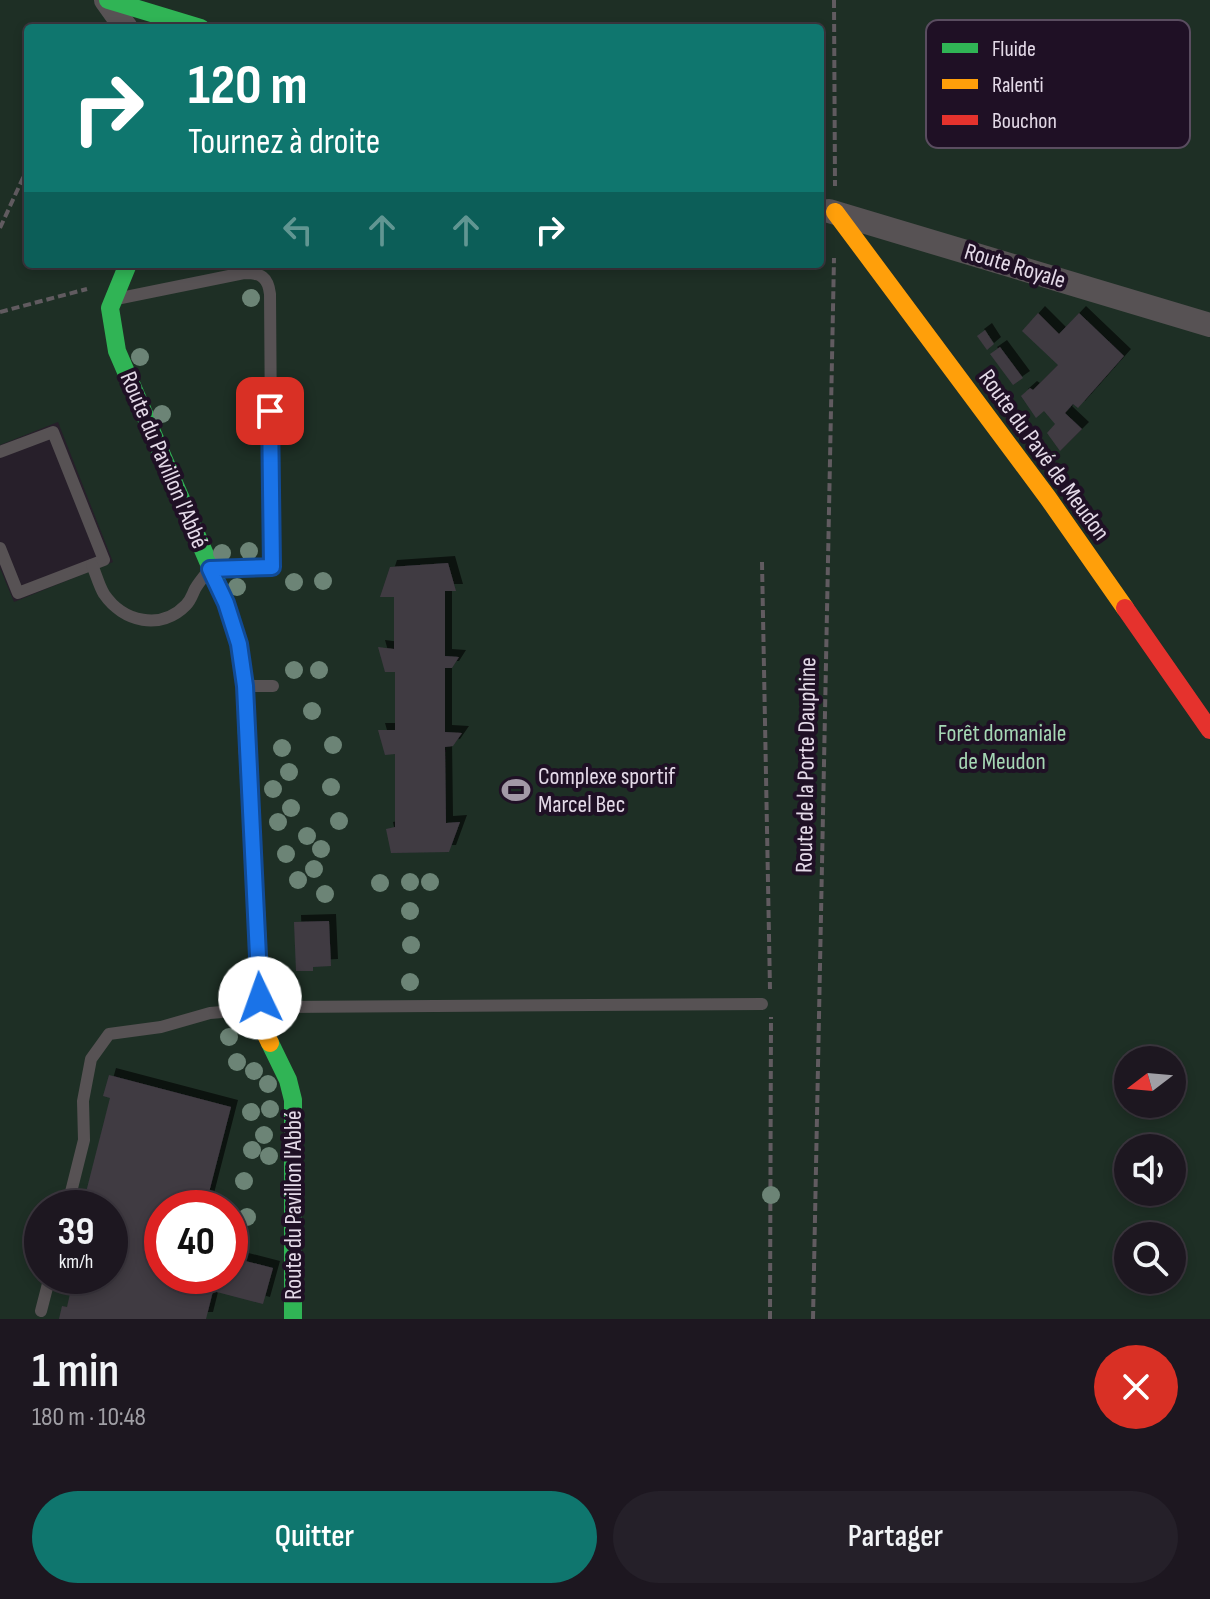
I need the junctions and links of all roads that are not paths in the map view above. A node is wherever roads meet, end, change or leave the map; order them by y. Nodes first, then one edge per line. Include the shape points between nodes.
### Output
1 (107, 0) edge
2 (123, 24) edge
3 (188, 24) edge
4 (828, 210) edge
5 (125, 272) edge
6 (113, 299) junction
7 (1210, 325) edge
8 (0, 452) edge
9 (0, 548) edge
10 (92, 565) junction
11 (210, 569) junction
12 (245, 686) junction
13 (273, 686) dead end
14 (1210, 730) edge
15 (766, 1004) road end
16 (260, 1010) junction
17 (72, 1190) edge
18 (45, 1294) edge
19 (41, 1311) dead end
20 (293, 1319) edge

1 - 2 street
1 - 3 street
4 - 7 street, Route Royale
4 - 14 street, Route du Pavé de Meudon via 1048,498
5 - 6 street, Route du Pavillon l'Abbé
6 - 11 street, Route du Pavillon l'Abbé via 117,351
6 - 11 lane via 244,273 261,275 269,285 272,567
8 - 10 lane via 53,432 104,560
9 - 10 lane via 18,593
10 - 11 lane via 104,594 118,608 133,619 150,622 183,609
11 - 12 street, Route du Pavillon l'Abbé via 239,644
12 - 13 lane
12 - 16 street, Route du Pavillon l'Abbé
15 - 16 lane
16 - 17 lane via 210,1013 109,1034 91,1059 83,1101 84,1140
16 - 20 street, Route du Pavillon l'Abbé via 293,1100
18 - 19 lane

